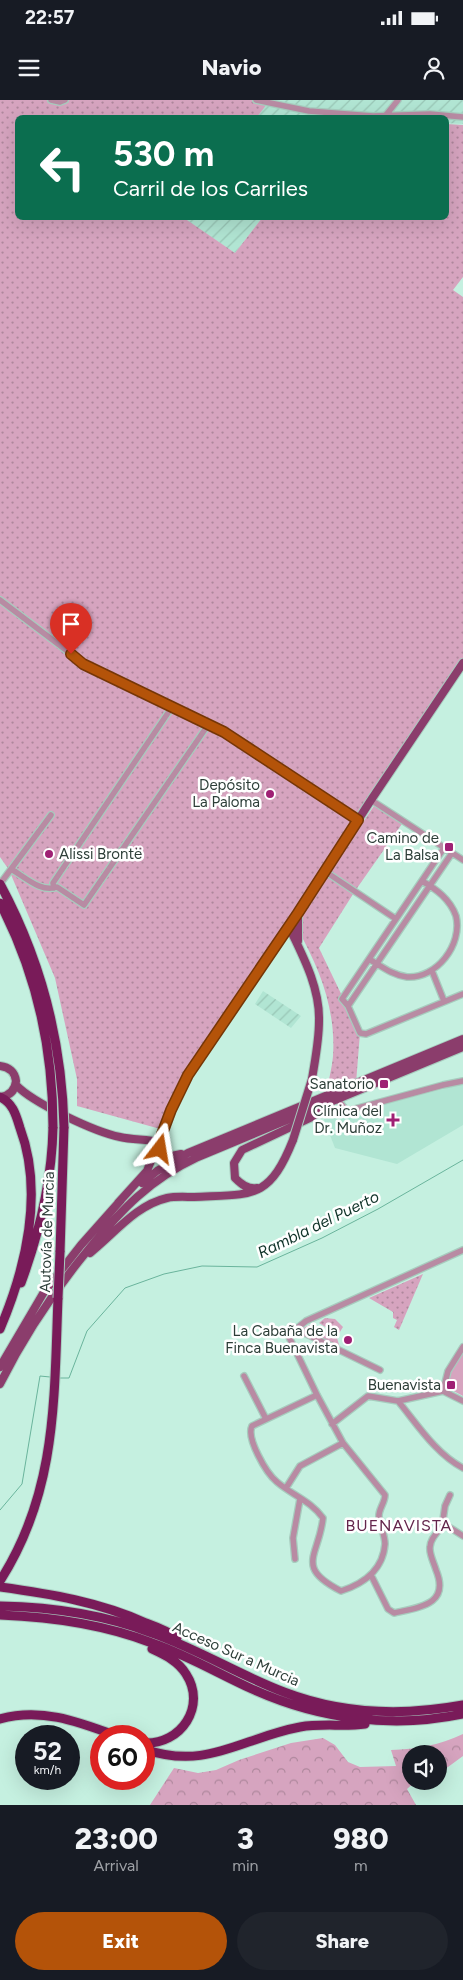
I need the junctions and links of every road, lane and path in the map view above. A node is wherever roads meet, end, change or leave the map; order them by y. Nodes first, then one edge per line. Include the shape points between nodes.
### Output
1 (51, 100) edge
2 (65, 100) edge
3 (256, 100) edge
4 (398, 100) edge
5 (271, 101) edge
6 (386, 115) junction
7 (441, 115) edge
8 (449, 116) edge
9 (463, 117) edge
10 (0, 600) edge
11 (463, 663) edge
12 (172, 707) junction
13 (208, 724) junction
14 (371, 800) junction
15 (51, 815) dead end
16 (358, 820) junction
17 (444, 848) junction
18 (452, 853) junction
19 (463, 860) edge
20 (11, 869) junction
21 (329, 874) dead end
22 (422, 881) junction
23 (0, 884) edge
24 (430, 886) junction
25 (54, 888) junction
26 (0, 903) edge
27 (298, 913) junction
28 (396, 919) junction
29 (289, 927) junction
30 (460, 936) edge
31 (279, 942) junction
32 (299, 948) junction
33 (369, 959) junction
34 (377, 964) junction
35 (432, 971) junction
36 (463, 994) edge
37 (444, 1001) junction
38 (348, 1006) junction
39 (463, 1039) edge
40 (463, 1047) edge
41 (0, 1066) edge
42 (463, 1081) edge
43 (16, 1085) junction
44 (10, 1094) junction
45 (348, 1094) junction
46 (0, 1097) edge
47 (30, 1097) junction
48 (338, 1100) junction
49 (159, 1142) junction
50 (188, 1153) junction
51 (266, 1186) junction
52 (118, 1203) junction
53 (463, 1250) edge
54 (74, 1266) junction
55 (0, 1329) edge
56 (296, 1329) junction
57 (0, 1336) edge
58 (463, 1347) edge
59 (0, 1367) edge
60 (380, 1370) dead end
61 (244, 1376) dead end
62 (0, 1384) edge
63 (443, 1391) junction
64 (317, 1395) junction
65 (398, 1401) junction
66 (463, 1401) edge
67 (266, 1419) junction
68 (332, 1424) junction
69 (343, 1443) junction
70 (463, 1468) edge
71 (286, 1488) junction
72 (450, 1495) dead end
73 (300, 1499) junction
74 (442, 1527) junction
75 (463, 1536) edge
76 (295, 1558) dead end
77 (371, 1575) junction
78 (0, 1581) edge
79 (0, 1587) edge
80 (0, 1606) edge
81 (0, 1615) edge
82 (143, 1640) junction
83 (185, 1645) junction
84 (463, 1705) edge
85 (463, 1714) edge
86 (0, 1718) edge
87 (375, 1721) junction
88 (89, 1726) edge
89 (155, 1741) edge
90 (155, 1752) edge

1 - 2 street
3 - 5 street
4 - 6 street
5 - 6 street via 309,110
6 - 7 street
8 - 9 street
10 - 12 street via 83,664
11 - 14 main road
12 - 13 street
12 - 25 street via 53,883
13 - 16 street
13 - 25 street via 84,905
14 - 16 main road
14 - 17 street
15 - 20 street
16 - 27 main road
17 - 18 street
17 - 22 street
18 - 19 street
18 - 24 street
20 - 23 street
20 - 25 street via 44,888
21 - 28 street
22 - 24 street
22 - 28 street
23 - 78 highway, Autovía de Murcia, bridge via 29,946 45,993 59,1058 64,1127 56,1360 49,1450 42,1486 23,1539
24 - 30 street via 444,896 456,917
24 - 34 street
26 - 57 highway, Autovía de Murcia, bridge via 28,968 42,1019 52,1078 53,1127 47,1183 36,1234 26,1271
27 - 29 main road
27 - 32 main road
28 - 33 street
29 - 31 main road
29 - 32 main road
30 - 35 street via 444,961
31 - 32 main road via 291,942
31 - 49 main road via 188,1075
32 - 51 main road, bridge via 316,995 319,1020 312,1079 285,1161
33 - 34 street
33 - 38 street via 342,999
34 - 35 street via 390,973 407,977
34 - 38 street
35 - 37 street
36 - 37 street
37 - 38 street via 366,1034 360,1033
39 - 50 main road
40 - 45 main road
41 - 43 main road via 12,1071
42 - 48 street via 346,1111
43 - 44 main road
43 - 47 main road
44 - 46 main road
44 - 47 street
45 - 48 main road
45 - 54 main road via 176,1167 131,1201
46 - 55 highway via 13,1109 23,1134 31,1171 32,1198 23,1256
47 - 49 main road via 110,1134
48 - 51 main road via 310,1118 242,1150 234,1163 235,1178 254,1189
49 - 50 main road via 162,1156
49 - 52 main road via 147,1172
50 - 52 main road via 156,1171
51 - 54 main road via 236,1194 167,1198 144,1207
52 - 59 main road via 44,1292
53 - 56 street via 306,1321
54 - 62 main road via 44,1308
56 - 60 street
56 - 64 street via 289,1337
58 - 63 street via 448,1371
61 - 67 street
63 - 65 street
63 - 66 street
64 - 67 street
64 - 68 street
65 - 68 street via 368,1396
65 - 70 street via 438,1450
67 - 71 street via 252,1426 251,1437 268,1471 276,1482
68 - 69 street
69 - 71 street via 300,1466
69 - 77 street via 385,1499 379,1515 385,1542 382,1557
71 - 73 street
72 - 74 street
73 - 76 street via 294,1538
73 - 77 street via 315,1506 323,1518 311,1558 316,1574 326,1584 341,1591 358,1586
74 - 75 street via 449,1527
74 - 77 street via 430,1546 441,1583 439,1593 431,1602 394,1613 388,1609
79 - 83 highway via 63,1596 109,1609 166,1631
80 - 83 highway, Acceso Sur a Murcia via 58,1609 97,1616
81 - 82 highway, Acceso Sur a Murcia via 75,1622
82 - 87 highway, Acceso Sur a Murcia via 282,1702
82 - 89 highway via 181,1667 190,1680 193,1696 191,1713 179,1732
83 - 84 highway, Acceso Sur a Murcia via 283,1692 324,1704 395,1712
85 - 87 highway, Acceso Sur a Murcia via 420,1720
86 - 88 highway via 50,1715
87 - 90 highway via 364,1725 322,1724 292,1729 204,1756 175,1757

